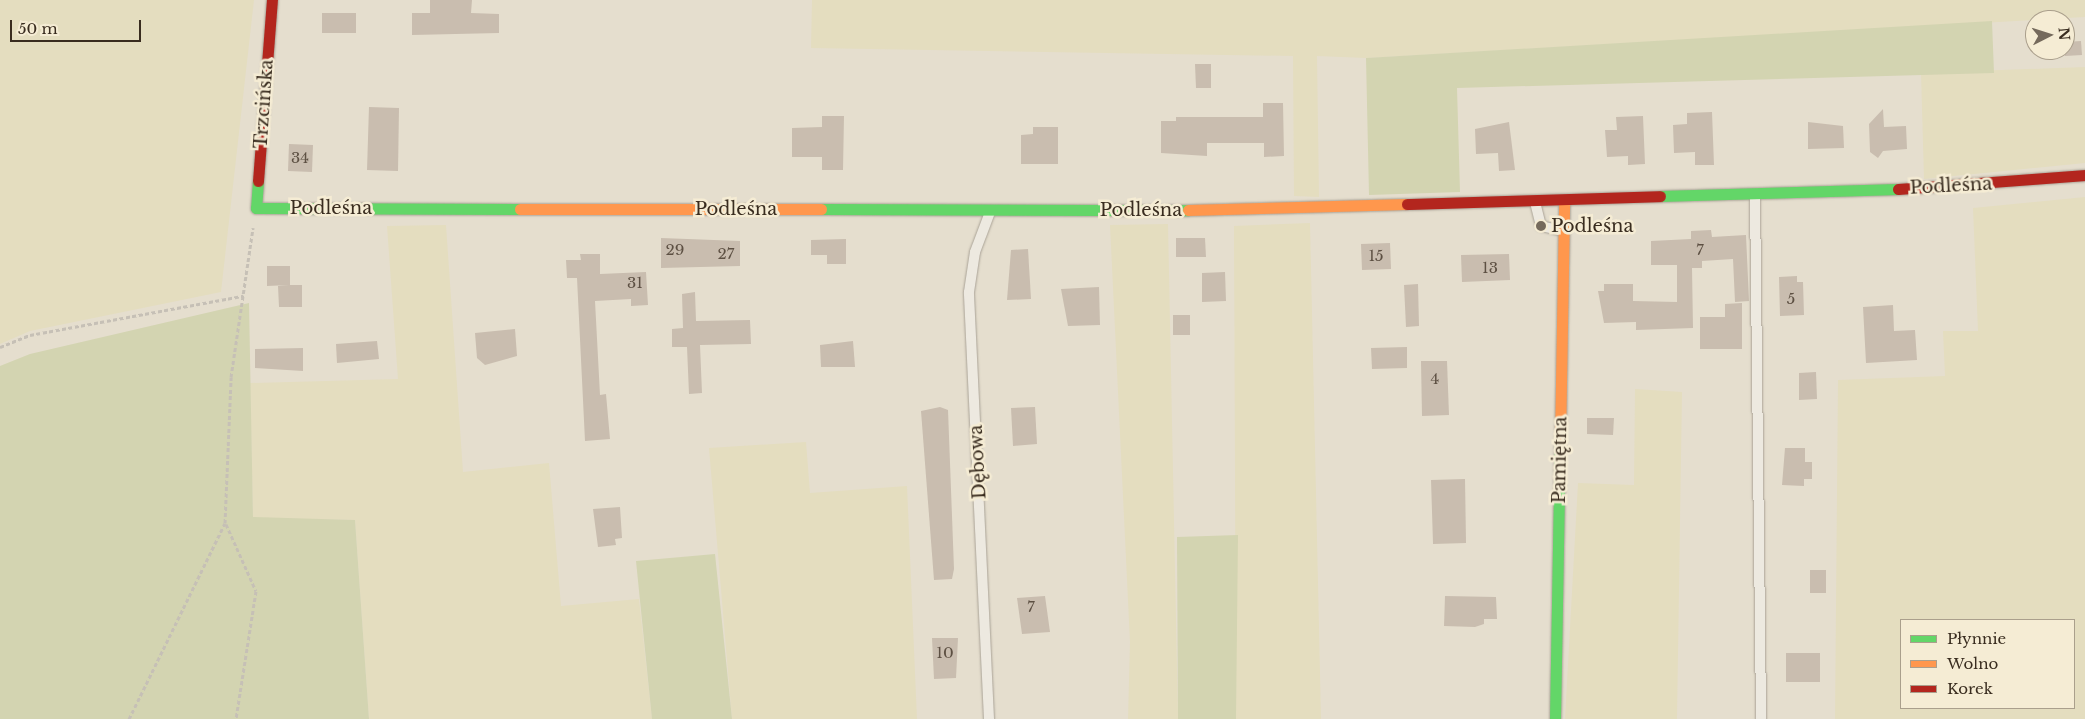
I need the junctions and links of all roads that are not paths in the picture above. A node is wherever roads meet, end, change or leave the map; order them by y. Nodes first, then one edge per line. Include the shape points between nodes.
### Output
1 (272, 0) edge
2 (2085, 175) edge
3 (1755, 194) junction
4 (1535, 202) junction
5 (1564, 202) junction
6 (256, 208) joint
7 (992, 209) junction
8 (1564, 231) junction
9 (989, 719) edge
10 (1555, 719) edge
11 (1760, 719) edge

1 - 6 street, Trzcińska
2 - 3 street, Podleśna via 1963,187
3 - 5 street, Podleśna
3 - 11 lane
4 - 5 street, Podleśna
4 - 7 street, Podleśna via 1220,210
4 - 8 lane via 1541,226
5 - 8 street, Pamiętna
6 - 7 street, Podleśna
7 - 9 lane, Dębowa via 975,252 968,292
8 - 10 street, Pamiętna

